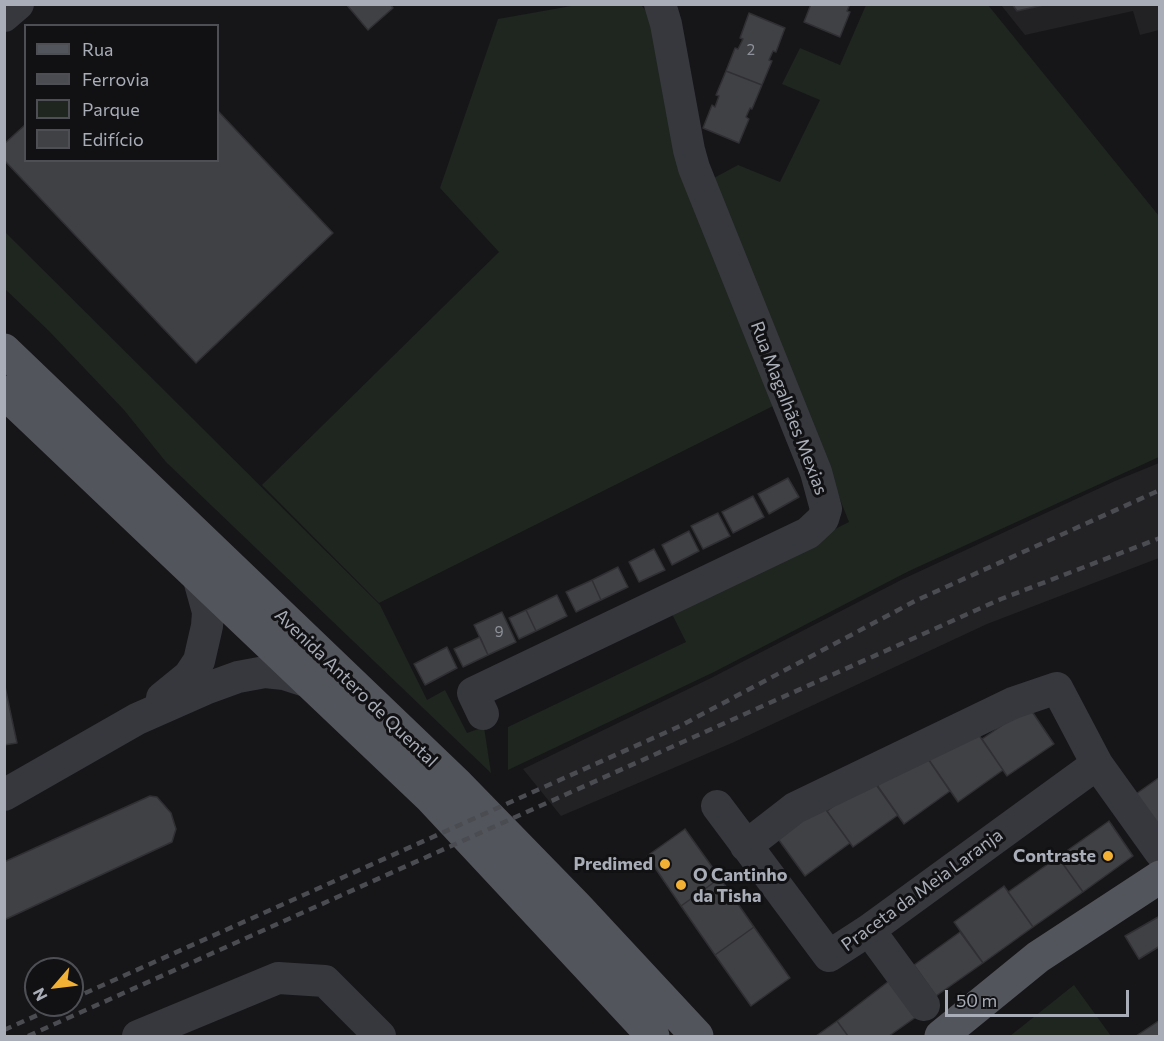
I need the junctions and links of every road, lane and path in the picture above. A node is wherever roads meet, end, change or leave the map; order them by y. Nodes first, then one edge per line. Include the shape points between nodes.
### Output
1 (18, 4) edge
2 (660, 4) edge
3 (4, 16) edge
4 (4, 329) edge
5 (4, 350) edge
6 (4, 392) edge
7 (148, 488) junction
8 (198, 576) junction
9 (309, 682) junction
10 (483, 714) dead end
11 (137, 719) junction
12 (1097, 764) junction
13 (4, 795) edge
14 (717, 807) dead end
15 (746, 846) junction
16 (1160, 852) edge
17 (1160, 877) edge
18 (869, 930) junction
19 (924, 1005) dead end
20 (138, 1036) edge
21 (380, 1036) edge
22 (653, 1036) edge
23 (697, 1036) edge
24 (941, 1036) edge

1 - 3 street
2 - 10 street, Rua Magalhães Mexias via 694,168 816,472 826,509 823,519 808,532 473,693
4 - 7 main road via 69,395
5 - 7 main road, Avenida Antero de Quental
6 - 8 main road, Avenida Antero de Quental
7 - 23 main road, Avenida Antero de Quental via 458,785
8 - 9 main road, Avenida Antero de Quental
8 - 11 street via 208,612 199,661 189,675
9 - 11 street via 284,674 248,674
9 - 22 main road, Avenida Antero de Quental via 430,797
11 - 13 street
12 - 15 street via 1057,688 1013,703 795,808
12 - 16 street
12 - 18 street, Praceta da Meia Laranja
14 - 15 street, Praceta da Meia Laranja
15 - 18 street, Praceta da Meia Laranja via 829,956
17 - 24 main road via 1038,957
18 - 19 street
20 - 21 street via 278,978 325,981

